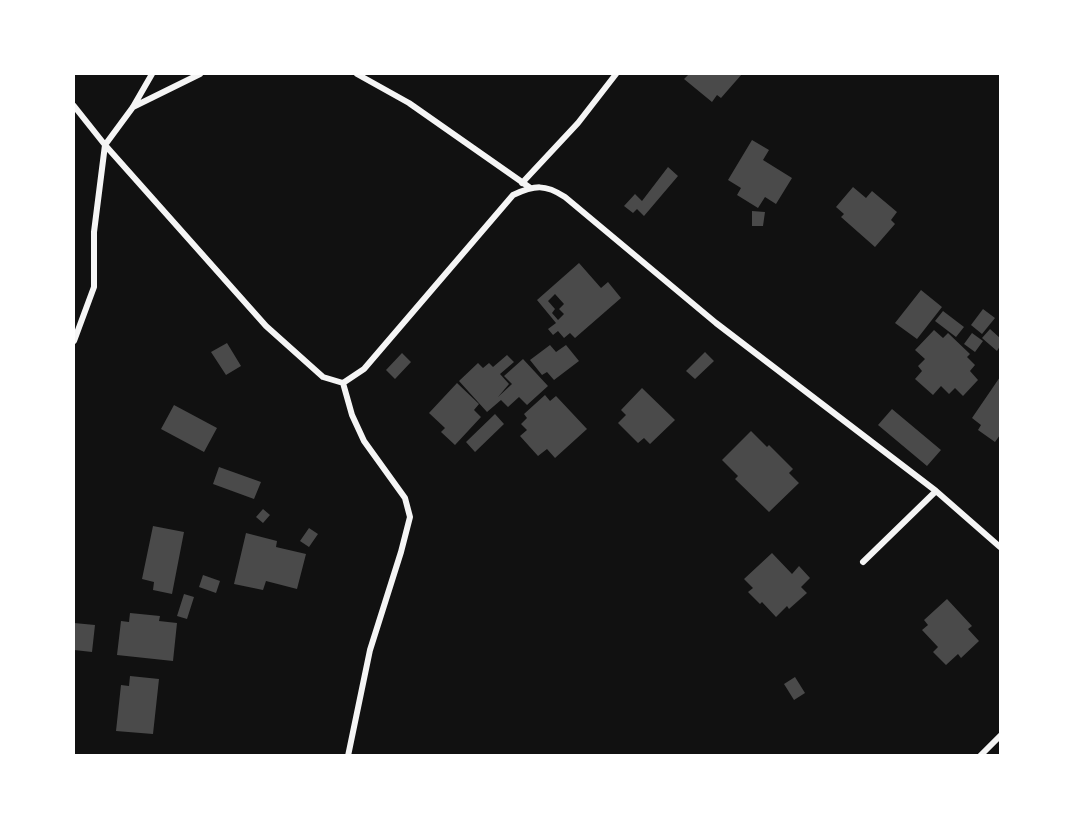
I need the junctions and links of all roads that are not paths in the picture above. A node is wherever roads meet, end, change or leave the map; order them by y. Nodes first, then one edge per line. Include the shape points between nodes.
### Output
1 (152, 74) edge
2 (200, 74) edge
3 (357, 74) edge
4 (616, 74) edge
5 (74, 106) edge
6 (133, 107) junction
7 (105, 145) junction
8 (526, 185) junction
9 (74, 341) edge
10 (343, 383) junction
11 (936, 491) junction
12 (999, 543) edge
13 (864, 562) dead end
14 (1000, 736) edge
15 (348, 756) edge
16 (980, 756) edge

1 - 6 street
2 - 6 street
3 - 8 street via 409,103
4 - 8 street
5 - 7 street
6 - 7 street
7 - 9 street via 94,232 94,287
7 - 10 street via 266,326 323,377
8 - 10 street via 513,195 364,369
8 - 11 street via 550,187 565,197 716,323
10 - 15 street via 364,441 405,498 410,517 370,650
11 - 12 street
11 - 13 street
14 - 16 street

